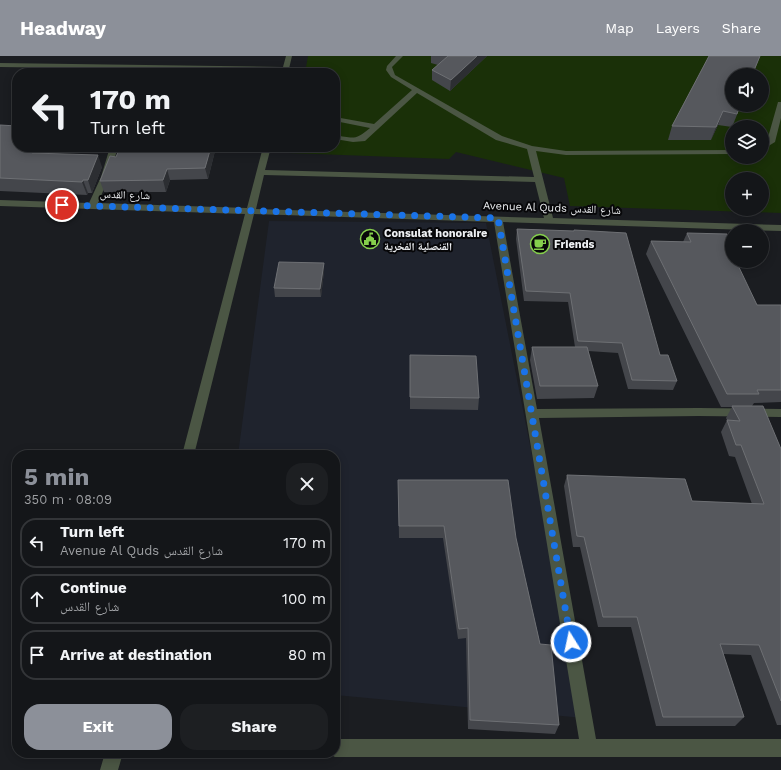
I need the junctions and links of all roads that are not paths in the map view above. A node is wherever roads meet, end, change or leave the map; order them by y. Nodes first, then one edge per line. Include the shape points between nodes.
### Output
1 (289, 56) edge
2 (400, 56) edge
3 (0, 65) edge
4 (212, 68) edge
5 (286, 68) edge
6 (416, 89) junction
7 (780, 109) edge
8 (340, 120) edge
9 (376, 127) junction
10 (340, 138) edge
11 (769, 143) edge
12 (531, 148) junction
13 (112, 152) edge
14 (266, 152) edge
15 (725, 152) edge
16 (260, 172) junction
17 (539, 180) junction
18 (0, 203) edge
19 (92, 206) junction
20 (250, 211) junction
21 (498, 218) junction
22 (548, 220) junction
23 (781, 228) edge
24 (781, 413) edge
25 (531, 414) junction
26 (189, 450) edge
27 (589, 747) junction
28 (340, 748) edge
29 (781, 748) edge
30 (113, 758) edge
31 (109, 770) edge

1 - 5 street
2 - 6 street via 391,64 390,73
3 - 4 street via 115,64
6 - 9 street
6 - 12 street via 500,138
7 - 11 street
8 - 9 street
9 - 10 street via 360,140
12 - 15 street via 566,153
12 - 17 street
13 - 19 street
14 - 16 street
16 - 17 street
16 - 20 street
17 - 22 street
18 - 19 street, شارع القدس
19 - 20 street, شارع القدس
20 - 21 street, Avenue Al Quds شارع القدس
20 - 26 street
21 - 22 street, Avenue Al Quds شارع القدس
21 - 25 street
22 - 23 street, Avenue Al Quds شارع القدس
24 - 25 street
25 - 27 street
27 - 28 street
27 - 29 street
30 - 31 street

